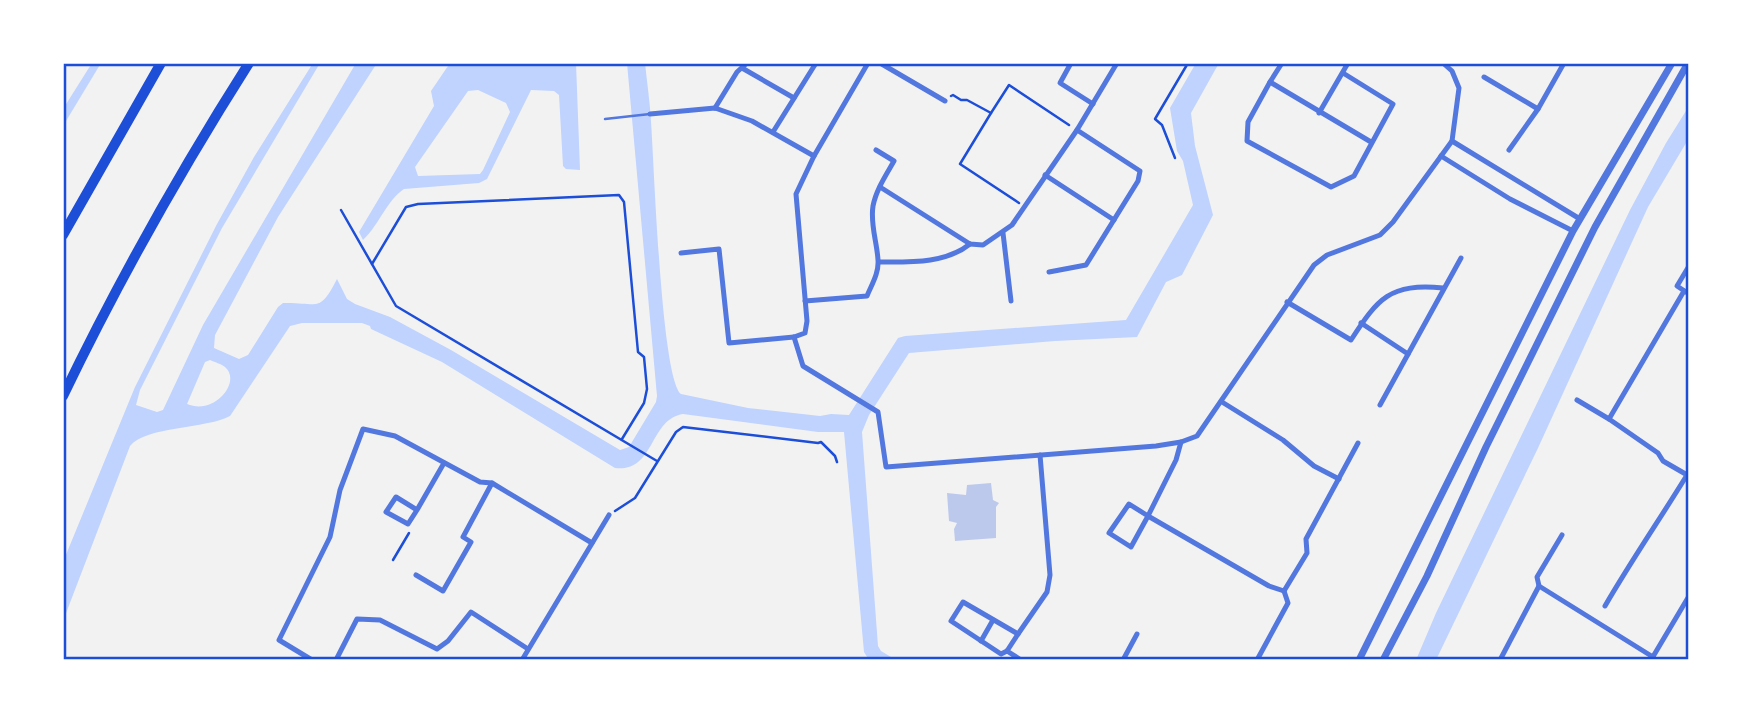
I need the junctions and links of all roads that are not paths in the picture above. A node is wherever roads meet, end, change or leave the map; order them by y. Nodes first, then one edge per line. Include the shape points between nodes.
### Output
1 (161, 63) edge
2 (249, 63) edge
3 (816, 63) edge
4 (868, 63) edge
5 (880, 63) edge
6 (1070, 63) edge
7 (1117, 63) edge
8 (1282, 63) edge
9 (1348, 63) edge
10 (1443, 63) edge
11 (1564, 63) edge
12 (1672, 63) edge
13 (1688, 63) edge
14 (745, 65) edge
15 (1343, 73) junction
16 (1484, 77) dead end
17 (1270, 82) junction
18 (794, 98) junction
19 (945, 101) road end
20 (1093, 104) junction
21 (715, 108) junction
22 (1538, 109) junction
23 (1319, 113) junction
24 (650, 114) joint
25 (605, 118) dead end
26 (1077, 130) junction
27 (773, 132) junction
28 (1451, 141) junction
29 (1371, 142) junction
30 (876, 149) dead end
31 (1509, 150) dead end
32 (814, 156) junction
33 (1441, 156) junction
34 (1045, 175) junction
35 (880, 187) junction
36 (1580, 219) junction
37 (1114, 220) junction
38 (1595, 227) junction
39 (1573, 231) junction
40 (1003, 233) junction
41 (63, 235) edge
42 (1589, 241) junction
43 (970, 244) junction
44 (681, 253) dead end
45 (1461, 258) dead end
46 (878, 262) junction
47 (1689, 266) edge
48 (1049, 272) dead end
49 (1443, 288) junction
50 (1687, 292) edge
51 (805, 301) junction
52 (1011, 301) dead end
53 (1287, 302) junction
54 (1361, 324) junction
55 (794, 337) junction
56 (1408, 354) junction
57 (63, 396) edge
58 (1577, 400) dead end
59 (1222, 402) junction
60 (1380, 405) dead end
61 (1609, 419) junction
62 (1181, 442) junction
63 (1359, 443) dead end
64 (1040, 455) junction
65 (444, 463) junction
66 (1688, 475) edge
67 (1339, 479) junction
68 (492, 483) junction
69 (417, 510) junction
70 (609, 515) road end
71 (1148, 516) junction
72 (1562, 535) dead end
73 (592, 543) junction
74 (416, 575) dead end
75 (1539, 586) junction
76 (1284, 591) junction
77 (1689, 596) edge
78 (1605, 606) dead end
79 (993, 620) junction
80 (1018, 634) junction
81 (1137, 634) dead end
82 (981, 641) junction
83 (528, 649) junction
84 (1007, 651) junction
85 (1652, 659) edge
86 (312, 660) edge
87 (336, 660) edge
88 (522, 660) edge
89 (1021, 660) edge
90 (1123, 660) edge
91 (1257, 660) edge
92 (1359, 660) edge
93 (1383, 660) edge
94 (1500, 660) edge

1 - 41 highway
2 - 57 highway via 121,284
3 - 18 street
4 - 32 street
5 - 19 street
6 - 20 street via 1060,83
7 - 20 street
8 - 17 street
9 - 15 street
10 - 28 street via 1459,88
11 - 22 street
12 - 36 street
13 - 38 street
14 - 18 street
14 - 21 street
15 - 23 street
15 - 29 street via 1393,104
16 - 22 street
17 - 23 street
17 - 29 street via 1248,122 1247,141 1331,187 1354,176
18 - 27 street
20 - 26 street
21 - 24 street
21 - 27 street
22 - 31 street
23 - 29 street
24 - 25 lane
26 - 34 street
26 - 37 street via 1140,171
27 - 32 street
28 - 33 street
28 - 36 street
30 - 35 street via 894,161
32 - 51 street via 796,194
33 - 39 street
33 - 53 street via 1380,235 1327,255
34 - 37 street
34 - 40 street
35 - 43 street
35 - 46 street via 873,205
36 - 38 street
36 - 39 street
37 - 48 street via 1086,265
38 - 42 street
39 - 42 street
39 - 92 street
40 - 43 street via 983,245
40 - 52 street
42 - 93 street
43 - 46 street via 958,254 941,258
44 - 55 street via 719,249 729,343
45 - 49 street
46 - 51 street via 867,296
47 - 50 street via 1677,286
49 - 54 street via 1420,286 1384,297
49 - 56 street
50 - 61 street
51 - 55 street via 805,333
53 - 54 street via 1351,340
53 - 59 street
54 - 56 street
55 - 64 street via 803,366 878,412 886,467
56 - 60 street
58 - 61 street
59 - 62 street via 1197,436
59 - 67 street
61 - 66 street
62 - 64 street
62 - 71 street
63 - 67 street
64 - 80 street via 1050,575 1047,592
65 - 68 street via 480,482
65 - 69 street
65 - 86 street via 395,436 363,429 340,489 330,537 279,640
66 - 78 street
67 - 76 street via 1306,539 1307,553
68 - 73 street
68 - 74 street via 463,537 471,542 443,591
69 - 69 street via 408,524 386,512 396,497
70 - 73 street
71 - 71 street via 1129,504 1109,533 1132,547
71 - 76 street
72 - 75 street via 1537,577
73 - 83 street
75 - 85 street
75 - 94 street
76 - 91 street via 1288,603
77 - 85 street
79 - 80 street
79 - 82 street
79 - 82 street via 962,602 951,621
80 - 84 street
81 - 90 street
82 - 84 street via 1001,654
83 - 87 street via 471,612 437,649 380,620 357,619
83 - 88 street
84 - 89 street

